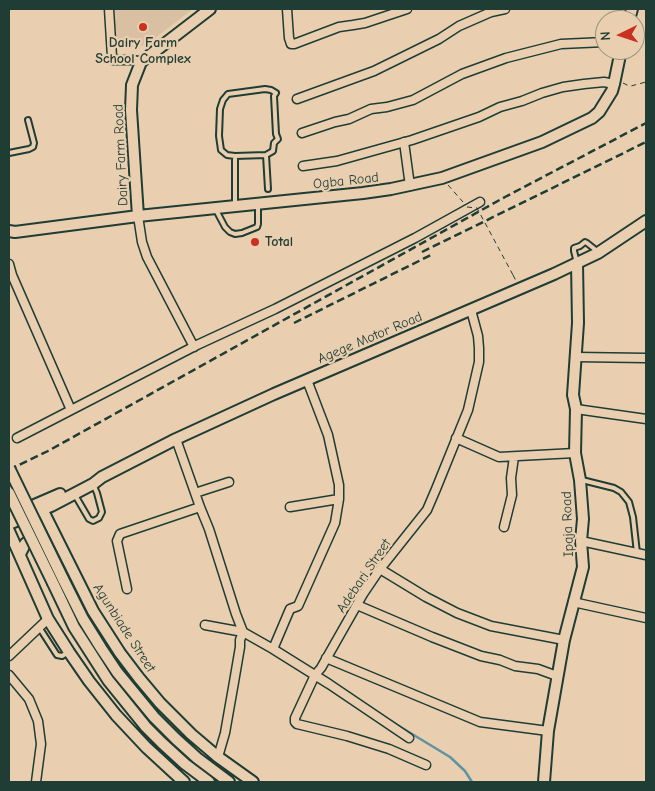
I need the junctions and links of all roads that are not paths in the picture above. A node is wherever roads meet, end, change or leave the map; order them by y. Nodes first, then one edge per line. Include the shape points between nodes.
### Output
1 (109, 9) edge
2 (210, 9) edge
3 (287, 9) edge
4 (407, 9) edge
5 (505, 9) edge
6 (595, 42) edge
7 (619, 60) edge
8 (141, 62) junction
9 (615, 79) junction
10 (297, 99) dead end
11 (28, 120) dead end
12 (302, 133) dead end
13 (404, 142) junction
14 (9, 153) edge
15 (266, 155) junction
16 (235, 156) junction
17 (303, 166) dead end
18 (410, 186) junction
19 (268, 189) dead end
20 (480, 202) dead end
21 (258, 204) junction
22 (235, 206) junction
23 (215, 208) junction
24 (138, 216) junction
25 (646, 221) edge
26 (11, 232) edge
27 (598, 253) junction
28 (577, 262) junction
29 (9, 264) edge
30 (471, 310) junction
31 (194, 347) junction
32 (576, 357) junction
33 (646, 358) edge
34 (307, 380) junction
35 (576, 409) junction
36 (71, 410) junction
37 (646, 419) edge
38 (17, 438) dead end
39 (456, 438) junction
40 (176, 439) junction
41 (575, 453) junction
42 (514, 457) junction
43 (9, 468) edge
44 (102, 477) junction
45 (580, 480) junction
46 (229, 482) dead end
47 (93, 484) junction
48 (195, 492) junction
49 (9, 493) edge
50 (74, 493) junction
51 (339, 499) junction
52 (200, 507) junction
53 (290, 507) dead end
54 (42, 509) junction
55 (9, 516) edge
56 (9, 524) edge
57 (504, 527) dead end
58 (9, 530) edge
59 (57, 539) junction
60 (582, 541) junction
61 (637, 553) junction
62 (20, 554) junction
63 (646, 555) edge
64 (380, 569) junction
65 (127, 589) dead end
66 (574, 602) junction
67 (357, 605) junction
68 (646, 618) edge
69 (48, 619) junction
70 (206, 625) dead end
71 (39, 626) junction
72 (243, 632) junction
73 (564, 640) junction
74 (273, 648) junction
75 (69, 652) junction
76 (9, 656) edge
77 (326, 658) junction
78 (9, 675) edge
79 (315, 675) junction
80 (557, 676) junction
81 (548, 731) junction
82 (409, 738) dead end
83 (218, 757) junction
84 (426, 766) dead end
85 (36, 782) edge
86 (184, 782) edge
87 (209, 782) edge
88 (229, 782) edge
89 (253, 782) edge
90 (544, 782) edge

1 - 8 street via 113,60
2 - 8 main road
3 - 4 street via 291,44
5 - 10 street via 459,26 374,71
6 - 12 street via 561,44 506,58 462,74 413,100 371,109
7 - 9 main road, Ogba Road
8 - 24 main road, Dairy Farm Road via 132,85 131,110
9 - 13 street via 542,93
9 - 18 main road, Ogba Road via 612,91 592,118 542,142 442,178
11 - 14 lane via 33,147
13 - 17 street via 337,161
13 - 18 street
15 - 16 lane
15 - 16 lane via 273,150 278,139 276,93 265,89 228,94 223,100 220,108 221,150
15 - 19 lane
16 - 22 lane
18 - 21 main road, Ogba Road
20 - 31 street via 415,238
21 - 22 main road, Ogba Road
21 - 23 lane via 258,224 242,234 230,232
22 - 23 main road, Ogba Road
23 - 24 main road, Ogba Road
24 - 26 main road, Ogba Road
24 - 31 street via 147,257
25 - 27 main road, Agege Motor Road
27 - 28 main road, Agege Motor Road
27 - 28 lane via 585,242 574,248
28 - 30 main road, Agege Motor Road
28 - 32 main road, Ipaja Road
29 - 36 street
30 - 34 main road, Agege Motor Road
30 - 39 street, Adebari Street via 480,348 479,362 468,410
31 - 36 street
32 - 33 street
32 - 35 main road, Ipaja Road via 573,395
34 - 40 main road, Agege Motor Road
34 - 51 street via 328,435
35 - 37 street
35 - 41 main road, Ipaja Road
36 - 38 street
39 - 42 street via 498,457
39 - 64 street, Adebari Street via 427,510
40 - 44 main road, Agege Motor Road
40 - 48 street
41 - 42 street
41 - 45 main road, Ipaja Road
42 - 57 street via 512,495
43 - 88 main road, bridge via 100,648 154,717 197,758
44 - 47 main road, Agege Motor Road
44 - 55 main road, Agege Motor Road
45 - 60 main road, Ipaja Road
45 - 61 lane via 614,488 629,502
46 - 48 street
47 - 50 main road, Agege Motor Road
47 - 50 lane via 102,512 94,521 89,519
48 - 52 street
49 - 87 main road, bridge via 74,627 108,680 162,744
50 - 54 main road, Agege Motor Road
51 - 53 street
51 - 74 street via 335,523 298,606 290,609
52 - 65 street via 120,534 117,541
52 - 72 street
54 - 56 main road, Agege Motor Road
54 - 59 main road, Agunbiade Street
58 - 62 main road
59 - 62 main road via 39,535 25,544
59 - 83 main road, Agunbiade Street via 93,611 138,678 191,734
60 - 61 street
60 - 66 main road, Ipaja Road via 583,567
61 - 63 street
62 - 69 main road
64 - 67 street, Adebari Street
64 - 73 street via 457,613 491,626
66 - 68 street
66 - 73 main road, Ipaja Road
67 - 77 street, Adebari Street
67 - 80 street via 481,656
69 - 71 street
69 - 75 main road
70 - 72 street
71 - 75 lane via 57,655
71 - 76 street
72 - 74 street
72 - 83 street
73 - 80 main road, Ipaja Road
74 - 79 street
75 - 86 main road via 116,715
77 - 79 street, Adebari Street
77 - 81 street via 480,722
78 - 85 street via 29,699 38,721 41,744
79 - 82 street
79 - 84 street, Adebari Street via 295,718 297,724 390,748
80 - 81 main road, Ipaja Road
81 - 90 main road, Ipaja Road
83 - 89 main road, Agunbiade Street

